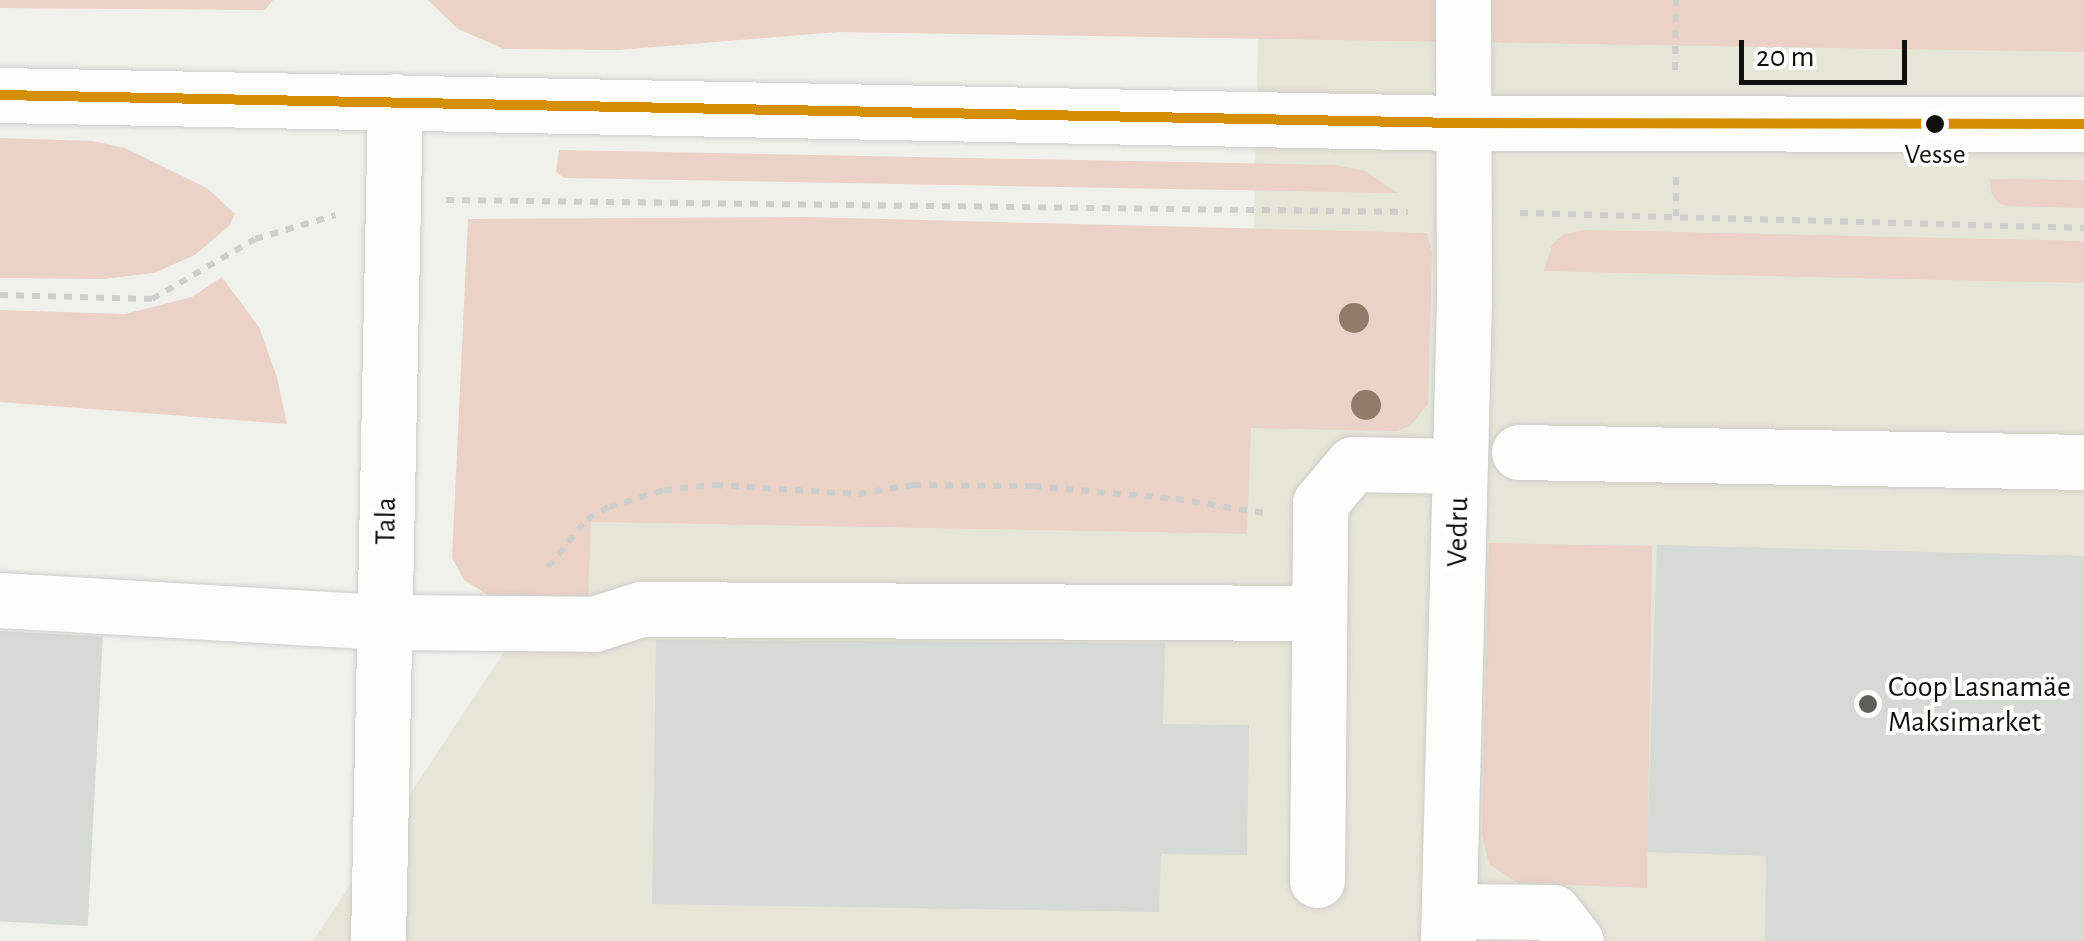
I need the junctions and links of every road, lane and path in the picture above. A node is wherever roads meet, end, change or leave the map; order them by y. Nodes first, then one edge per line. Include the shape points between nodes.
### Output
1 (1463, 0) edge
2 (0, 95) edge
3 (395, 102) junction
4 (1462, 123) junction
5 (2084, 124) edge
6 (392, 198) junction
7 (1463, 212) junction
8 (2084, 228) edge
9 (0, 295) edge
10 (1519, 452) dead end
11 (2084, 462) edge
12 (1460, 466) junction
13 (1320, 522) junction
14 (0, 600) edge
15 (1318, 613) junction
16 (384, 622) junction
17 (503, 623) junction
18 (1316, 880) dead end
19 (1448, 926) edge
20 (378, 941) edge
21 (1576, 941) edge

1 - 4 main road, Vedru
2 - 3 main road
3 - 4 main road
3 - 6 main road, Tala
4 - 5 main road
4 - 7 main road, Vedru
6 - 7 path
6 - 9 path via 255,240 152,299
6 - 16 main road, Tala
7 - 8 path
7 - 12 main road, Vedru
10 - 11 main road
12 - 13 main road via 1353,464 1320,503
12 - 19 main road, Vedru
13 - 15 main road
13 - 17 path via 1033,486 913,485 858,494 715,484 664,490 586,519
14 - 16 main road
15 - 17 main road via 642,609 594,624
15 - 18 main road
16 - 17 main road
16 - 20 main road, Tala
19 - 21 main road via 1553,912

